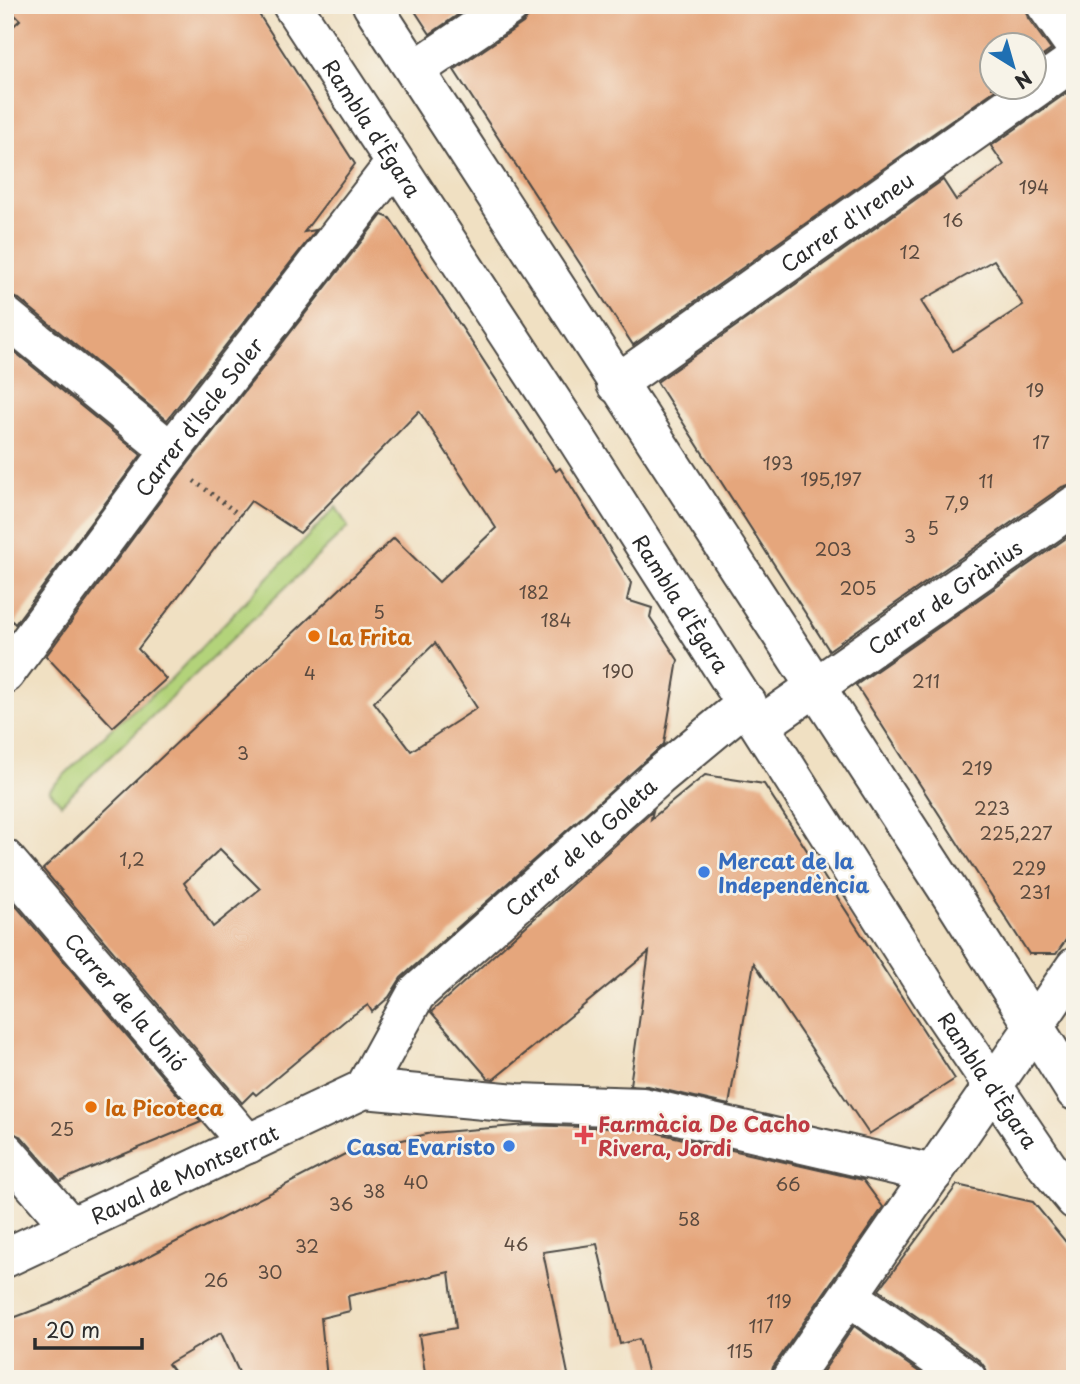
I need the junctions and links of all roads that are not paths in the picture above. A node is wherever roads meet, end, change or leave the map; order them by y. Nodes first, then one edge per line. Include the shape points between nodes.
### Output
1 (292, 5) edge
2 (372, 5) edge
3 (511, 5) edge
4 (1046, 5) edge
5 (1075, 46) edge
6 (1075, 60) edge
7 (415, 70) junction
8 (395, 163) junction
9 (5, 316) edge
10 (616, 384) junction
11 (178, 462) junction
12 (1075, 505) edge
13 (5, 674) edge
14 (814, 687) junction
15 (754, 714) junction
16 (5, 859) edge
17 (1075, 967) edge
18 (1032, 1027) junction
19 (980, 1085) junction
20 (364, 1089) junction
21 (1075, 1091) edge
22 (248, 1144) junction
23 (5, 1151) edge
24 (917, 1179) junction
25 (1075, 1200) edge
26 (71, 1227) junction
27 (5, 1258) edge
28 (849, 1296) junction
29 (791, 1379) edge
30 (967, 1379) edge

1 - 8 street, Rambla d'Ègara
2 - 7 street
3 - 7 street
4 - 5 street
6 - 10 street, Carrer d'Ireneu
7 - 10 street
8 - 11 street, Carrer d'Iscle Soler
8 - 15 street, Rambla d'Ègara
9 - 11 street
10 - 14 street
11 - 13 street, Carrer d'Iscle Soler
12 - 14 street, Carrer de Grànius
14 - 15 street, Carrer de Grànius
14 - 18 street
15 - 19 street, Rambla d'Ègara
15 - 20 street, Carrer de la Goleta via 658,777 416,994
16 - 22 street, Carrer de la Unió
17 - 18 street
18 - 19 street
18 - 21 street
19 - 24 street
19 - 25 street, Rambla d'Ègara
20 - 22 street, Raval de Montserrat
20 - 24 street via 517,1103 643,1107 862,1156
22 - 26 street, Raval de Montserrat
23 - 26 street
24 - 28 street
26 - 27 street, Raval de Montserrat
28 - 29 street
28 - 30 street

